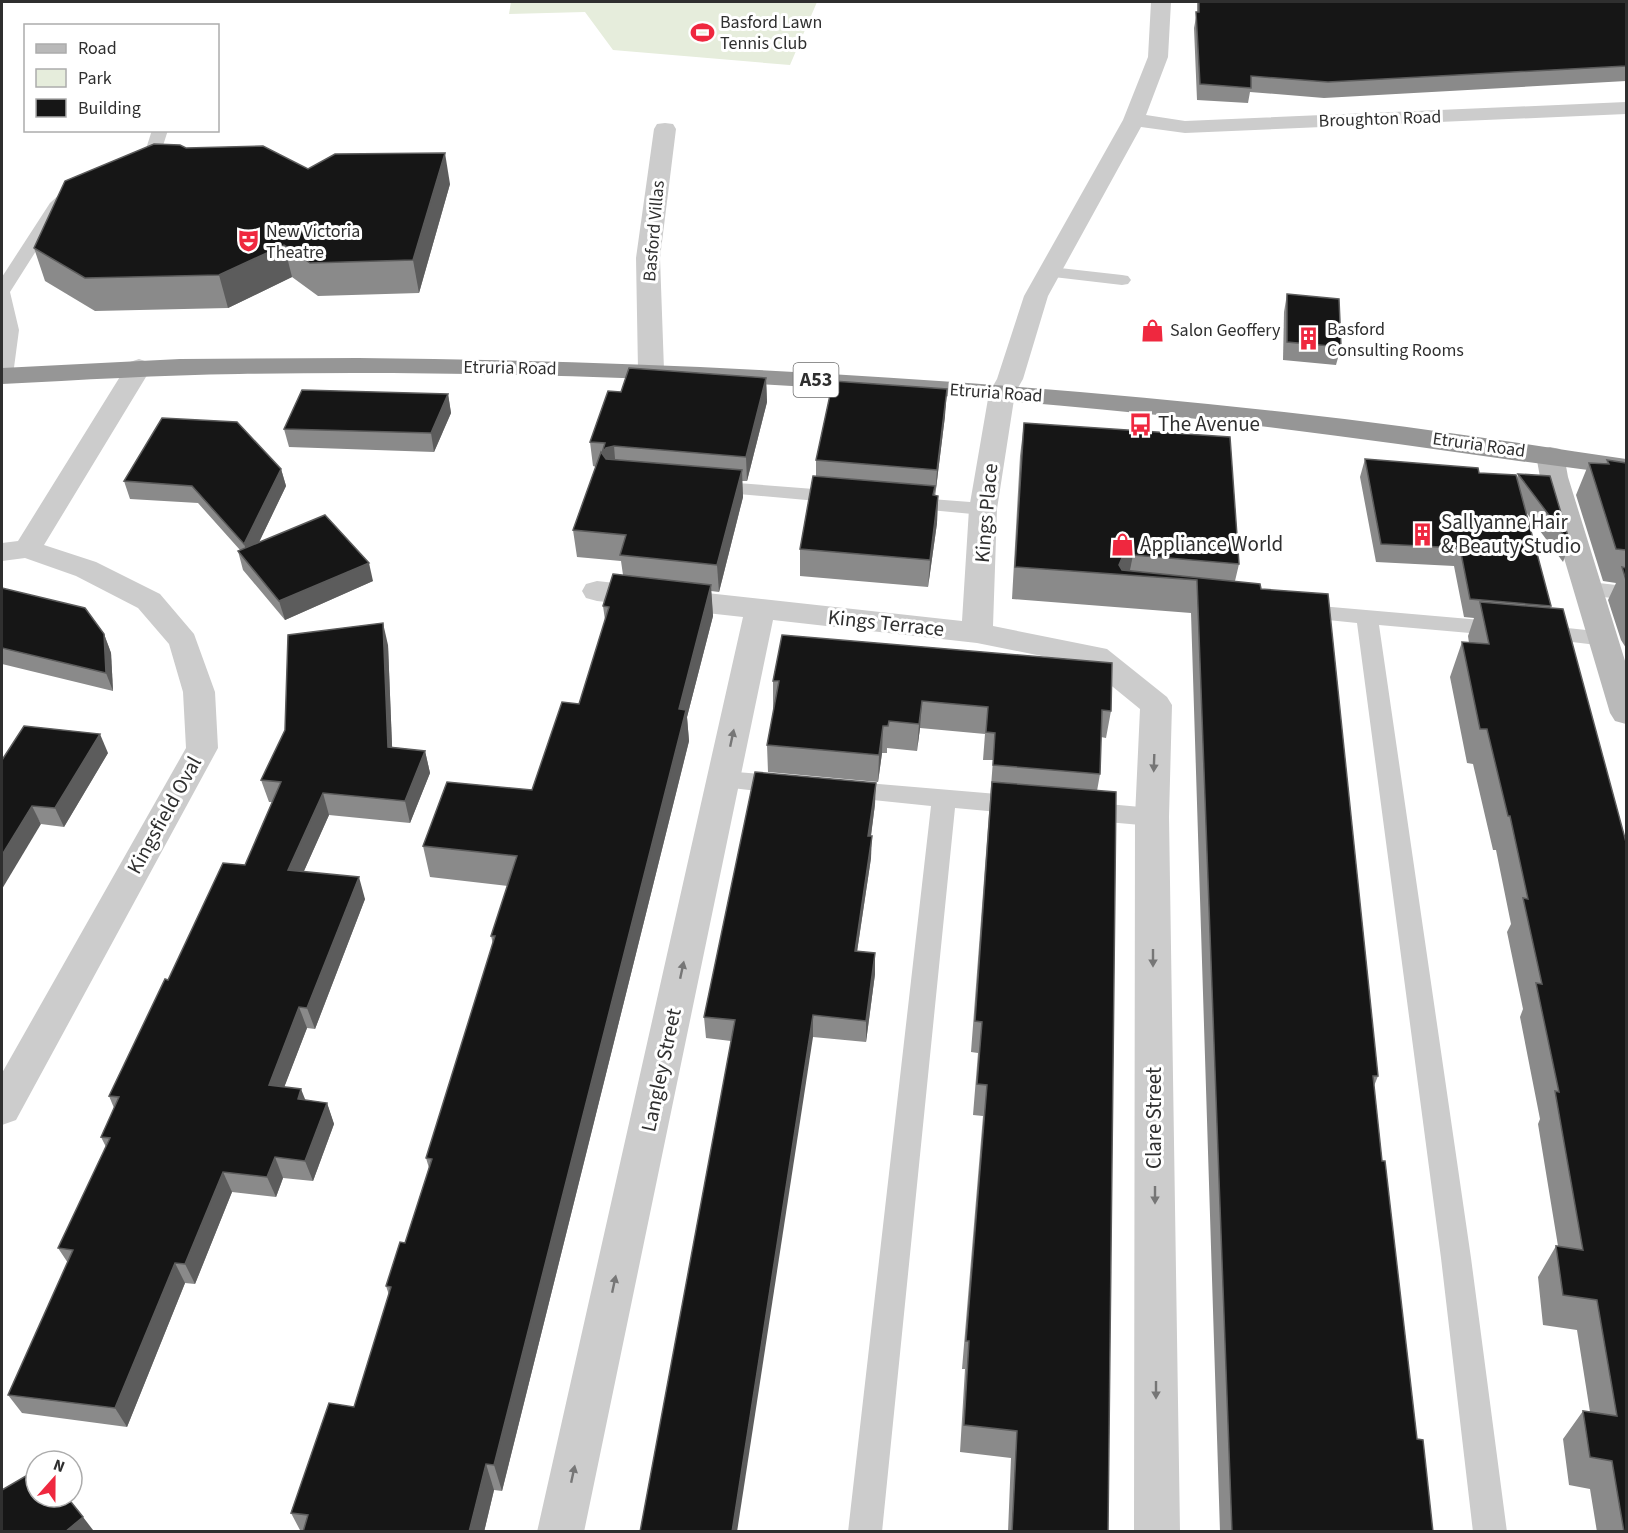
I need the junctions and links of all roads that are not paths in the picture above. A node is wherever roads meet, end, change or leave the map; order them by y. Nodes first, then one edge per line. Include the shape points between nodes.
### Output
1 (1161, 2) edge
2 (1626, 108) edge
3 (1134, 120) junction
4 (665, 129) dead end
5 (159, 132) edge
6 (121, 168) edge
7 (80, 187) edge
8 (1051, 272) junction
9 (1122, 279) dead end
10 (2, 292) edge
11 (139, 367) junction
12 (651, 370) junction
13 (3, 375) edge
14 (1002, 393) junction
15 (1550, 456) junction
16 (1626, 466) edge
17 (687, 485) edge
18 (865, 500) edge
19 (888, 501) edge
20 (983, 509) junction
21 (14, 550) edge
22 (1589, 589) junction
23 (597, 591) dead end
24 (1626, 593) edge
25 (760, 609) junction
26 (1276, 609) edge
27 (1367, 616) junction
28 (977, 633) junction
29 (1605, 639) junction
30 (1156, 705) joint
31 (1626, 713) edge
32 (724, 780) junction
33 (944, 798) junction
34 (1152, 817) junction
35 (2, 1108) edge
36 (560, 1532) edge
37 (866, 1532) edge
38 (1157, 1532) edge
39 (1490, 1532) edge

1 - 3 street via 1158,57
2 - 3 street, Broughton Road via 1185,127
3 - 8 street
4 - 12 street, Basford Villas via 648,258
5 - 6 lane via 152,155
7 - 10 lane via 56,207
8 - 9 lane
8 - 14 street via 1036,296
10 - 13 lane via 10,330
11 - 12 highway, Etruria Road / A53 via 362,365
11 - 13 highway, Etruria Road / A53
11 - 21 street, Kingsfield Oval
12 - 14 highway, Etruria Road / A53
14 - 15 highway, Etruria Road / A53 via 1289,420
14 - 20 street, Kings Place
15 - 16 highway, Etruria Road / A53
15 - 22 street
17 - 18 lane
19 - 20 lane
20 - 28 street, Kings Place
21 - 35 street, Kingsfield Oval via 86,569 149,601 183,641 199,692 202,748
22 - 24 lane
22 - 29 street
23 - 25 street, Kings Terrace
25 - 28 street, Kings Terrace
32 -> 25 street, Langley Street
26 - 27 lane
27 - 29 lane
27 - 39 lane
28 - 30 street, Kings Terrace via 1096,656
29 - 31 street
30 -> 34 street, Clare Street
32 - 33 lane
36 -> 32 street, Langley Street
33 - 34 lane
33 - 37 lane
34 -> 38 street, Clare Street

